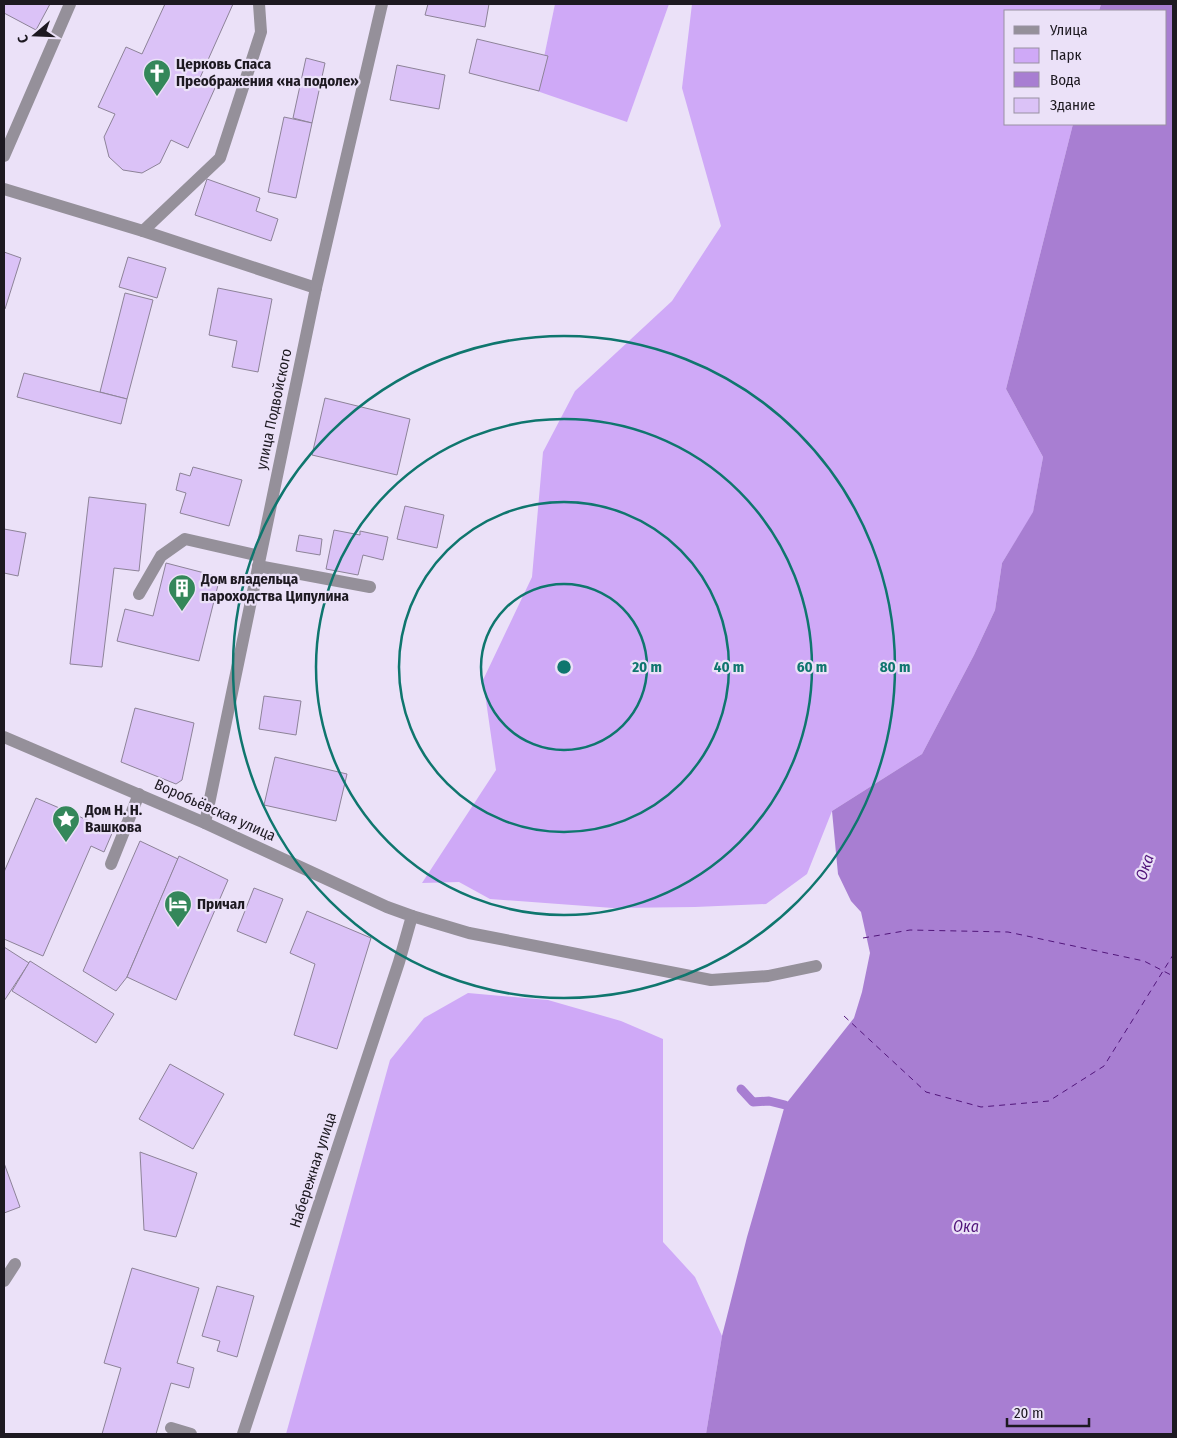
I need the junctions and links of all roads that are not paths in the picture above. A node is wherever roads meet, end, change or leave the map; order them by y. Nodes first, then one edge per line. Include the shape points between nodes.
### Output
1 (70, 4) edge
2 (259, 4) edge
3 (382, 4) edge
4 (4, 156) edge
5 (4, 190) edge
6 (143, 231) junction
7 (316, 288) junction
8 (259, 561) junction
9 (370, 587) dead end
10 (139, 594) dead end
11 (4, 737) edge
12 (139, 794) junction
13 (205, 823) junction
14 (112, 864) dead end
15 (412, 916) junction
16 (816, 966) dead end
17 (16, 1264) dead end
18 (4, 1281) edge
19 (171, 1428) dead end
20 (191, 1434) edge
21 (243, 1434) edge

1 - 4 street
2 - 6 street via 261,32 220,158
3 - 7 street, улица Подвойского
5 - 6 street
6 - 7 street
7 - 8 street, улица Подвойского
8 - 9 street
8 - 10 street via 185,539 161,556
8 - 13 street, улица Подвойского
11 - 12 street, Воробьёвская улица
12 - 13 street, Воробьёвская улица
12 - 14 street
13 - 15 street, Воробьёвская улица
15 - 16 street, Воробьёвская улица via 469,933 712,980 768,976
15 - 21 street, Набережная улица
17 - 18 street
19 - 20 street

